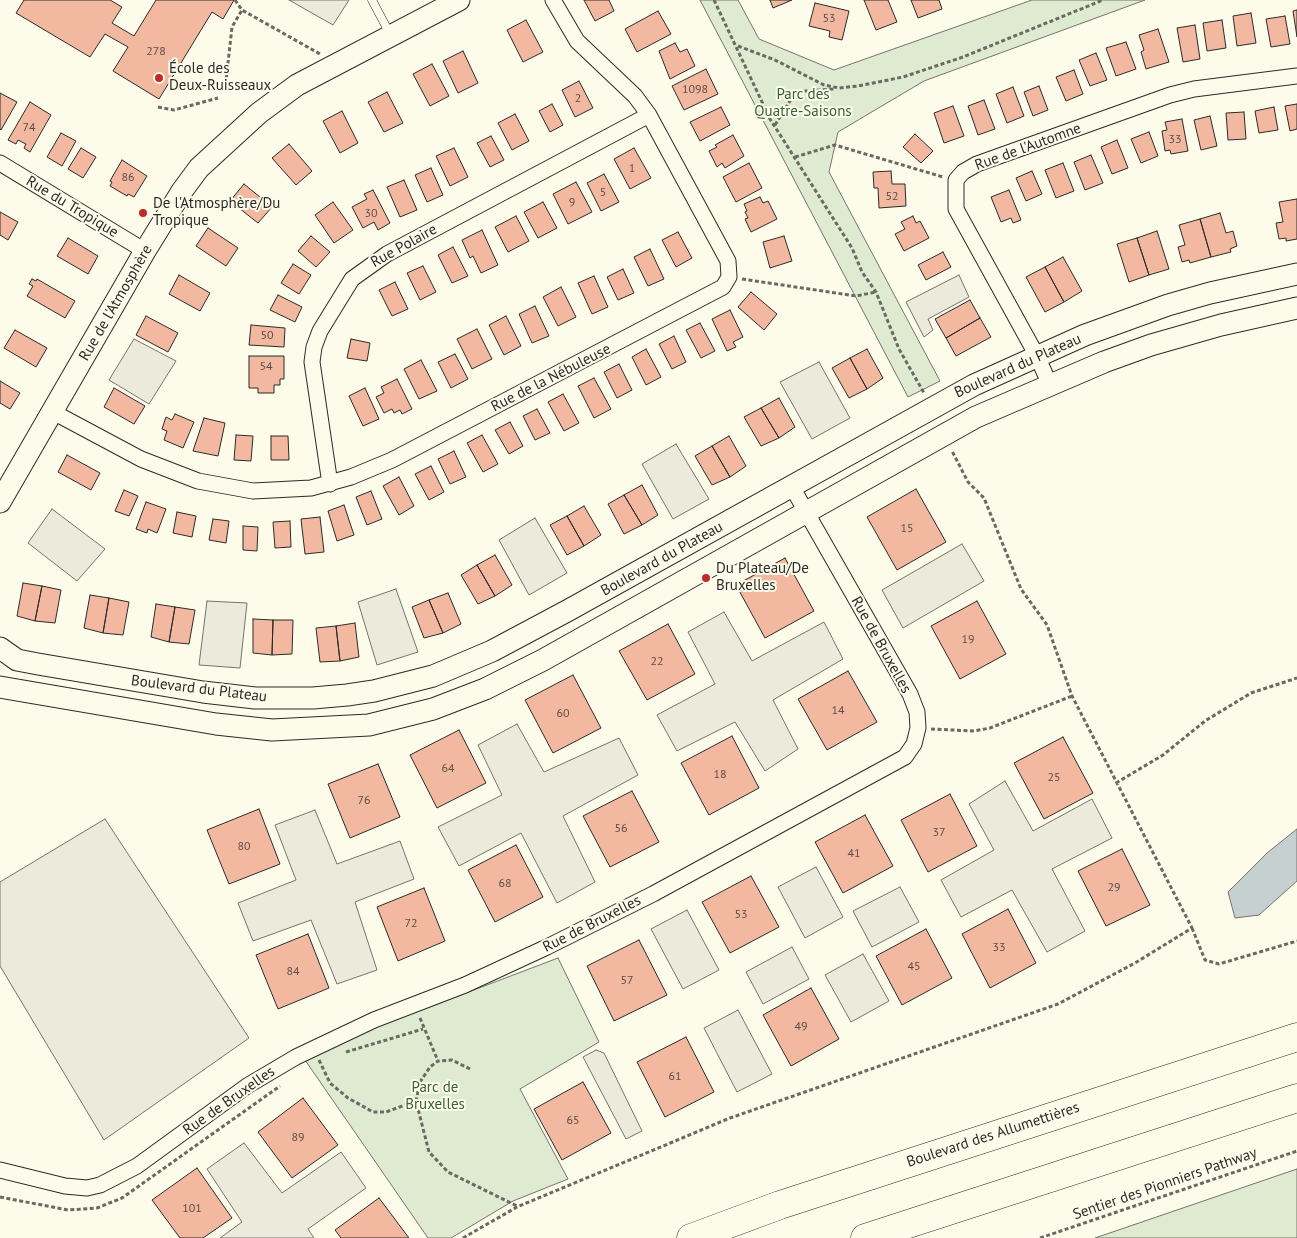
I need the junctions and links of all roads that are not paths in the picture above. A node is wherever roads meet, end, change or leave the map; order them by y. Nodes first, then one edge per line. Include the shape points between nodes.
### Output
1 (372, 0) edge
2 (459, 0) edge
3 (553, 0) edge
4 (391, 36) junction
5 (1297, 76) edge
6 (649, 115) junction
7 (0, 163) edge
8 (145, 251) junction
9 (1297, 274) edge
10 (1297, 308) edge
11 (1037, 356) junction
12 (1050, 385) junction
13 (53, 412) junction
14 (330, 484) junction
15 (792, 487) junction
16 (0, 502) edge
17 (807, 514) junction
18 (0, 648) edge
19 (0, 687) edge
20 (1297, 1037) edge
21 (1297, 1098) edge
22 (0, 1170) edge
23 (691, 1238) edge
24 (865, 1238) edge

1 - 4 lane
2 - 4 main road, Rue de l'Atmosphère
3 - 6 street via 577,41 635,96
4 - 8 main road, Rue de l'Atmosphère via 297,85 220,147 182,190
5 - 11 street, Rue de l'Automne via 1170,95 977,164 963,172 956,180 956,209
6 - 14 street, Rue Polaire via 387,254 352,279 320,331 312,362
6 - 14 street, Rue de la Nébuleuse via 728,261 729,277 723,287 392,460
7 - 8 street, Rue du Tropique
8 - 13 main road, Rue de l'Atmosphère
9 - 11 main road, Boulevard du Plateau via 1168,305
10 - 12 main road, Boulevard du Plateau via 1221,324 1160,342
11 - 12 street
11 - 15 main road, Boulevard du Plateau via 949,397
12 - 17 main road, Boulevard du Plateau via 944,434
13 - 14 street, Rue de la Nébuleuse via 142,459 204,482 236,489 272,491
13 - 16 main road, Rue de l'Atmosphère
15 - 17 street, Rue de Bruxelles
15 - 18 main road, Boulevard du Plateau via 492,652 433,676 374,691 313,698 229,695 17,660
17 - 19 main road, Boulevard du Plateau via 510,677 433,709 399,719 334,728 243,728
17 - 22 street, Rue de Bruxelles via 910,694 917,712 918,728 914,744 905,758 653,894 465,985 374,1020 313,1048 247,1086 137,1166 100,1185 87,1188 66,1186
20 - 23 highway, Boulevard des Allumettières via 780,1204
21 - 24 highway

